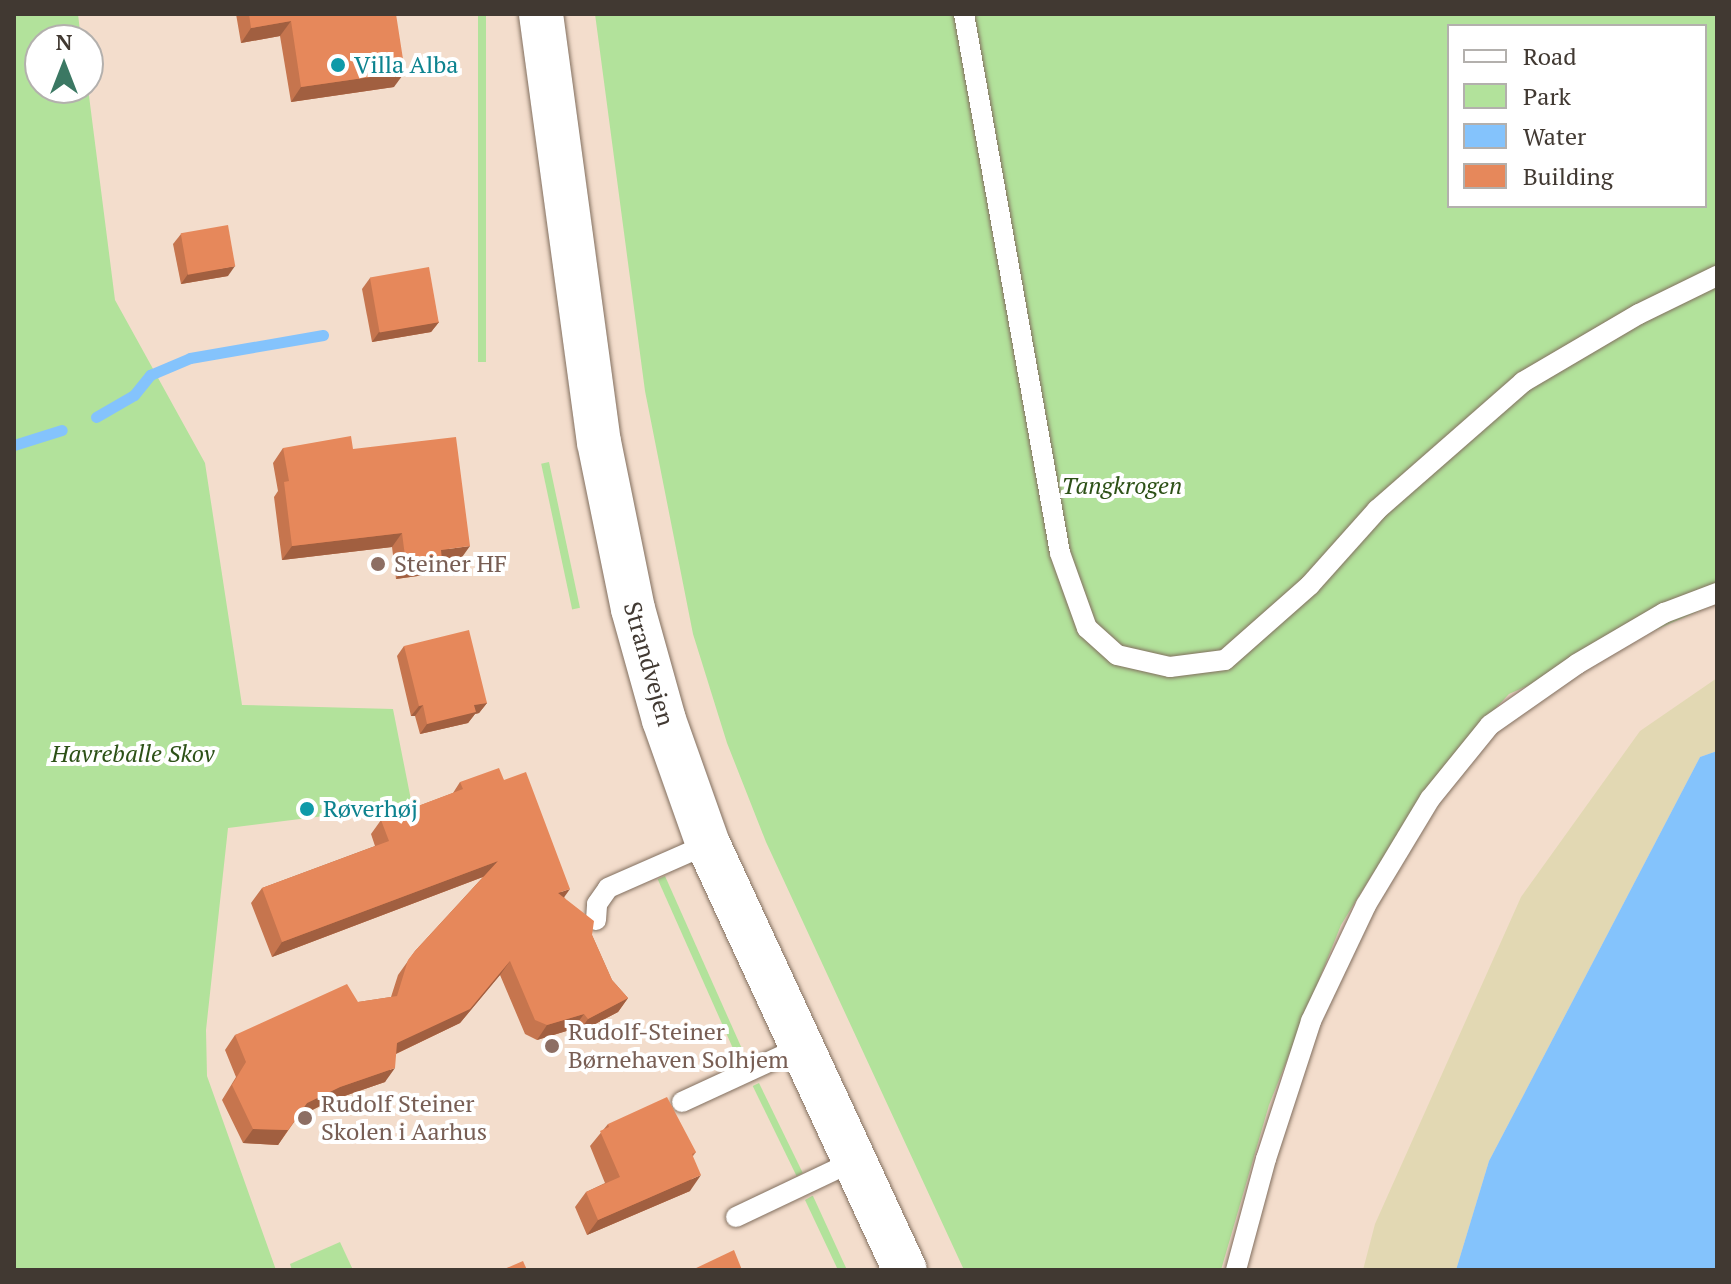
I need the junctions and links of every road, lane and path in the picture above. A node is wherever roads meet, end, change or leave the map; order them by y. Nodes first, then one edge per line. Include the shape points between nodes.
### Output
1 (541, 14) edge
2 (964, 14) edge
3 (1717, 276) edge
4 (1717, 593) edge
5 (708, 844) junction
6 (596, 920) edge
7 (801, 1047) junction
8 (682, 1102) dead end
9 (854, 1161) junction
10 (736, 1217) dead end
11 (905, 1270) edge
12 (1236, 1270) edge

1 - 5 street, Strandvejen via 587,365 615,530 664,720
2 - 3 lane via 1060,553 1087,628 1117,655 1170,667 1225,660 1310,585 1377,510 1523,382 1639,314
4 - 12 lane via 1664,613 1577,664 1490,725 1430,799 1366,905 1311,1021
5 - 6 lane via 608,888 597,904
5 - 7 street, Strandvejen
7 - 8 lane
7 - 9 street, Strandvejen
9 - 10 lane
9 - 11 street, Strandvejen

